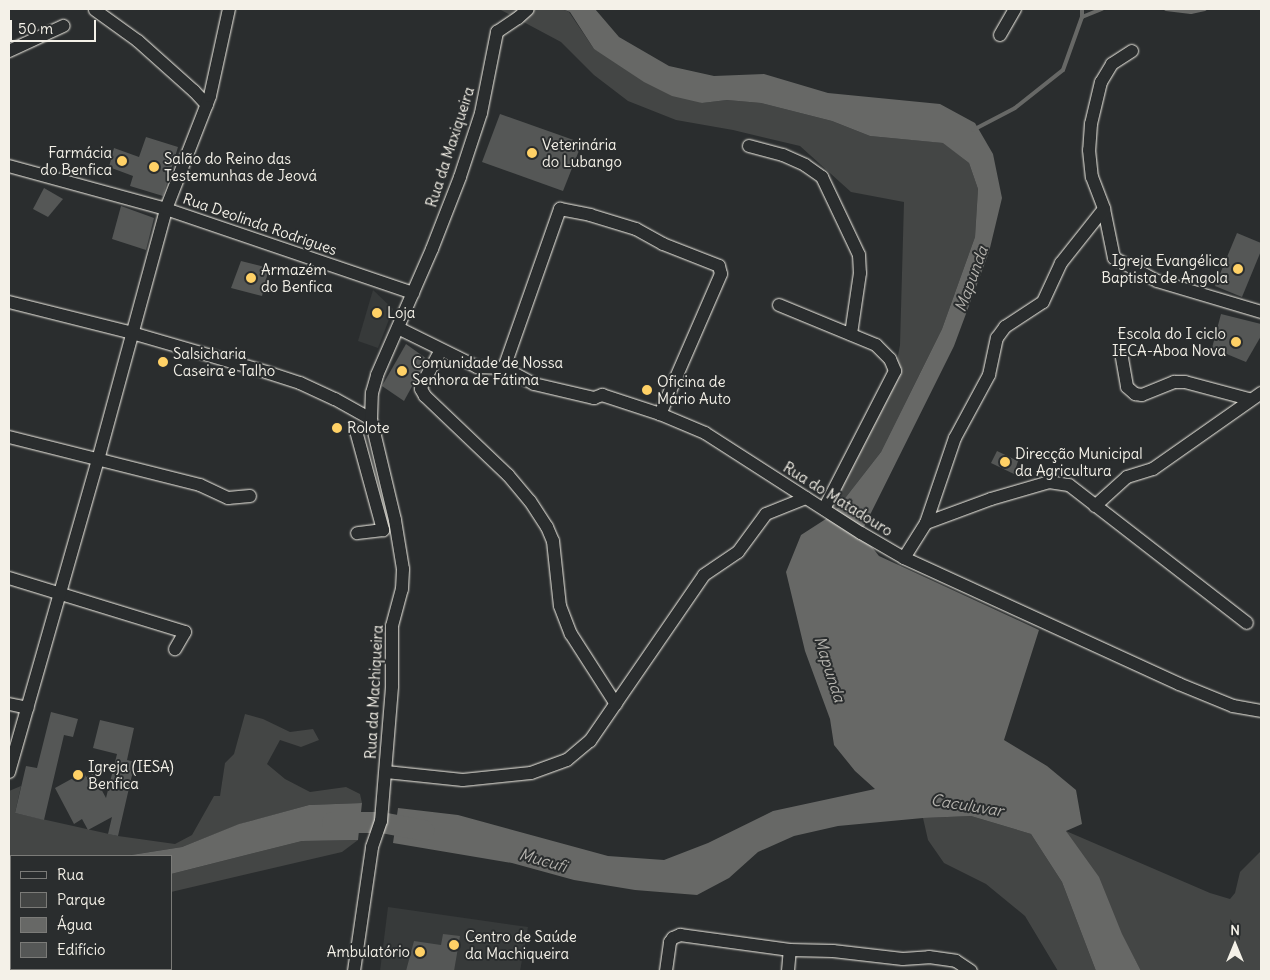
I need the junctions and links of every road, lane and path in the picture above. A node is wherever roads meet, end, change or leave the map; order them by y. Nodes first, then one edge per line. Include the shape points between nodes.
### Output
1 (229, 9) edge
2 (528, 9) edge
3 (1015, 9) edge
4 (95, 10) edge
5 (63, 26) dead end
6 (1000, 35) dead end
7 (9, 51) edge
8 (1132, 51) dead end
9 (206, 105) junction
10 (749, 146) dead end
11 (9, 166) edge
12 (166, 209) junction
13 (1104, 209) junction
14 (432, 249) joint
15 (414, 293) junction
16 (9, 302) edge
17 (779, 305) dead end
18 (1261, 312) edge
19 (398, 328) junction
20 (132, 333) junction
21 (851, 334) junction
22 (441, 350) junction
23 (1122, 358) dead end
24 (504, 368) junction
25 (1261, 393) edge
26 (1249, 400) junction
27 (660, 414) junction
28 (371, 419) junction
29 (356, 431) dead end
30 (9, 437) edge
31 (98, 460) junction
32 (250, 496) dead end
33 (806, 498) junction
34 (1095, 506) junction
35 (828, 512) junction
36 (926, 523) junction
37 (357, 533) dead end
38 (904, 558) junction
39 (9, 578) edge
40 (58, 593) junction
41 (1247, 623) dead end
42 (175, 650) dead end
43 (9, 704) edge
44 (616, 704) junction
45 (28, 708) junction
46 (1261, 711) edge
47 (9, 772) edge
48 (386, 772) junction
49 (790, 950) junction
50 (902, 965) edge
51 (354, 971) edge
52 (666, 971) edge
53 (788, 971) edge
54 (971, 971) edge

1 - 9 street
2 - 14 street, Rua da Maxiqueira via 497,32 480,113
3 - 6 street
4 - 9 street via 138,41
5 - 7 street
8 - 13 street via 1112,64 1101,82 1091,124 1092,177
9 - 12 street
10 - 21 street via 783,155 822,177 859,255 860,273
11 - 12 street, Rua Deolinda Rodrigues
12 - 15 street, Rua Deolinda Rodrigues
12 - 20 street
13 - 18 street via 1114,258 1157,281
13 - 36 street via 1061,263 1043,302 1005,328 997,338 990,375 955,438
14 - 15 street, Rua da Machiqueira
15 - 19 street, Rua da Machiqueira
16 - 20 street
17 - 21 street
19 - 22 street, Rua do Matadouro
19 - 28 street, Rua da Machiqueira via 377,375 372,393
20 - 28 street via 300,383
20 - 31 street
21 - 35 street via 876,345 890,358 895,371
22 - 24 street, Rua do Matadouro via 477,367
22 - 44 street via 421,389 508,475 547,527 553,541 560,606 567,625
23 - 26 street via 1127,386 1135,394 1142,395 1174,382 1185,382
24 - 27 street, Rua do Matadouro via 534,384 594,398 602,395
24 - 27 street via 560,209 590,215 636,229 663,244 719,266 721,274
25 - 26 street
26 - 34 street via 1153,469 1126,477
27 - 33 street, Rua do Matadouro via 704,433
28 - 48 street, Rua da Machiqueira via 396,520 403,569 402,590 392,626
29 - 37 street via 384,530
30 - 31 street
31 - 32 street via 200,485 228,498
31 - 40 street
33 - 35 street, Rua do Matadouro
33 - 44 street via 766,514 738,552 704,575
34 - 36 street via 1069,485 1048,482
34 - 41 street
35 - 38 street, Rua do Matadouro
36 - 38 street
38 - 46 street, Rua do Matadouro via 1179,684 1233,706
39 - 40 street
40 - 42 street via 185,632
40 - 45 street
43 - 45 street
44 - 48 street via 590,741 567,760 532,773 464,780
45 - 47 street
48 - 51 street, Rua da Machiqueira via 381,820 372,847
49 - 50 street via 832,951
49 - 52 street via 680,935 670,942
49 - 53 street
50 - 54 street via 929,957 956,961

